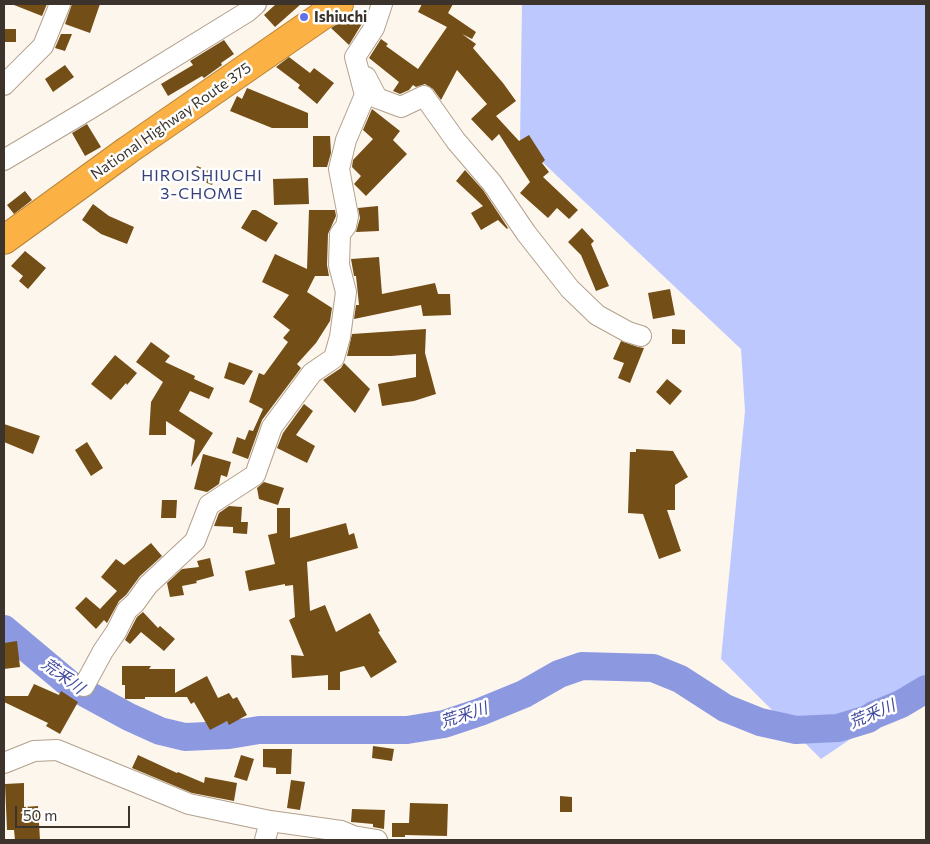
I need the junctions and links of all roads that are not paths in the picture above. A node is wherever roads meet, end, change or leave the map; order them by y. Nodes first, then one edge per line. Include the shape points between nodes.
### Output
1 (60, 4) edge
2 (256, 4) edge
3 (339, 4) edge
4 (382, 4) edge
5 (356, 58) junction
6 (4, 85) edge
7 (4, 160) edge
8 (4, 240) edge
9 (641, 336) dead end
10 (84, 686) dead end
11 (4, 763) edge
12 (267, 831) edge
13 (377, 840) edge

1 - 6 street via 43,46
2 - 7 street
3 - 8 highway, National Highway Route 375
4 - 5 street via 374,28
5 - 9 street via 377,98 400,107 424,96 570,289 597,314
5 - 10 street via 365,95 346,140 339,169 348,216 340,234 338,265 346,292 334,358 312,373 272,427 255,475 209,505 195,541 148,585 127,610
11 - 12 street via 34,751 57,750 189,804
12 - 13 street via 341,832

